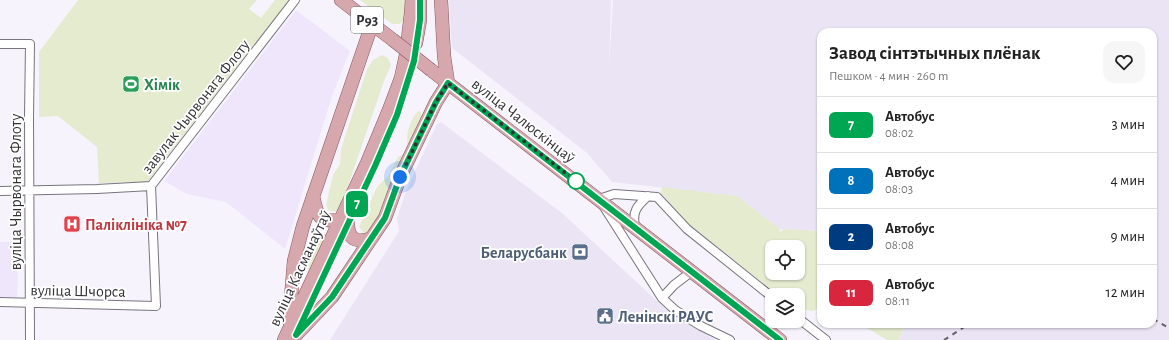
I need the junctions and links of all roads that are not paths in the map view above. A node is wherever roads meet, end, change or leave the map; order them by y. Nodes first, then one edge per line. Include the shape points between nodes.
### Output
1 (295, 0) edge
2 (341, 0) edge
3 (412, 0) edge
4 (420, 0) edge
5 (441, 0) edge
6 (372, 24) junction
7 (0, 44) edge
8 (410, 58) junction
9 (448, 83) junction
10 (151, 186) junction
11 (29, 190) junction
12 (0, 191) edge
13 (313, 196) junction
14 (648, 196) junction
15 (599, 199) junction
16 (344, 222) junction
17 (635, 227) junction
18 (372, 238) junction
19 (691, 272) junction
20 (765, 292) edge
21 (662, 298) junction
22 (0, 302) edge
23 (30, 303) junction
24 (805, 324) edge
25 (290, 337) edge
26 (30, 340) edge
27 (730, 340) edge
28 (780, 340) edge
29 (826, 340) edge

1 - 10 street, завулак Чырвонага Флоту
2 - 6 main road, вуліца Чалюскінцаў / Р93
3 - 8 main road
4 - 8 main road via 420,20
5 - 9 main road
6 - 9 main road, вуліца Чалюскінцаў / Р93, bridge
6 - 13 main road
7 - 11 street, вуліца Чырвонага Флоту via 30,44
8 - 16 main road, вуліца Касманаўтаў via 397,115
9 - 15 main road, вуліца Чалюскінцаў / Р93
9 - 18 main road via 436,102 400,177 385,218
10 - 11 street, завулак Чырвонага Флоту
10 - 23 street, вуліца Шчорса via 156,306
11 - 12 street, завулак Чырвонага Флоту
11 - 23 street, вуліца Чырвонага Флоту
13 - 16 main road via 317,213 323,219
13 - 25 main road via 294,261
14 - 15 street via 614,194
14 - 17 street via 634,212
14 - 20 street via 657,197 687,229
15 - 17 main road, вуліца Чалюскінцаў / Р93
15 - 21 street
16 - 18 main road via 354,239 359,241
16 - 25 main road, вуліца Касманаўтаў
17 - 19 main road, вуліца Чалюскінцаў / Р93
18 - 25 main road via 332,297
19 - 21 street
19 - 28 main road, вуліца Чалюскінцаў / Р93
21 - 27 street via 675,310
22 - 23 street, вуліца Шчорса
23 - 26 street, вуліца Чырвонага Флоту
24 - 29 street

